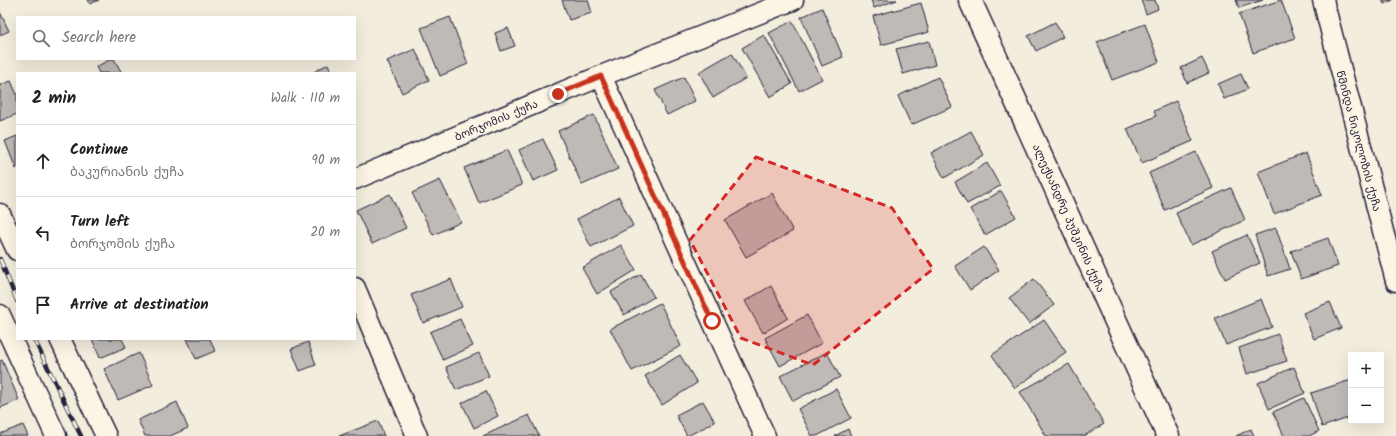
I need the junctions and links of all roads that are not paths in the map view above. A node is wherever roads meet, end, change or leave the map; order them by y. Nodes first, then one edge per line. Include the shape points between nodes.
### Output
1 (792, 0) edge
2 (970, 0) edge
3 (1323, 0) edge
4 (601, 76) junction
5 (356, 179) edge
6 (0, 214) edge
7 (16, 248) edge
8 (1396, 281) edge
9 (356, 290) edge
10 (6, 324) edge
11 (60, 340) edge
12 (56, 436) edge
13 (106, 436) edge
14 (417, 436) edge
15 (765, 436) edge
16 (1168, 436) edge

1 - 4 street, ბორჯომის ქუჩა
2 - 16 street, ალექსანდრე პუშკინის ქუჩა
3 - 8 street, წმინდა ნიკოლოზის ქუჩა
4 - 5 street, ბორჯომის ქუჩა
4 - 15 street
6 - 7 street
9 - 14 street
10 - 12 street
11 - 13 street

